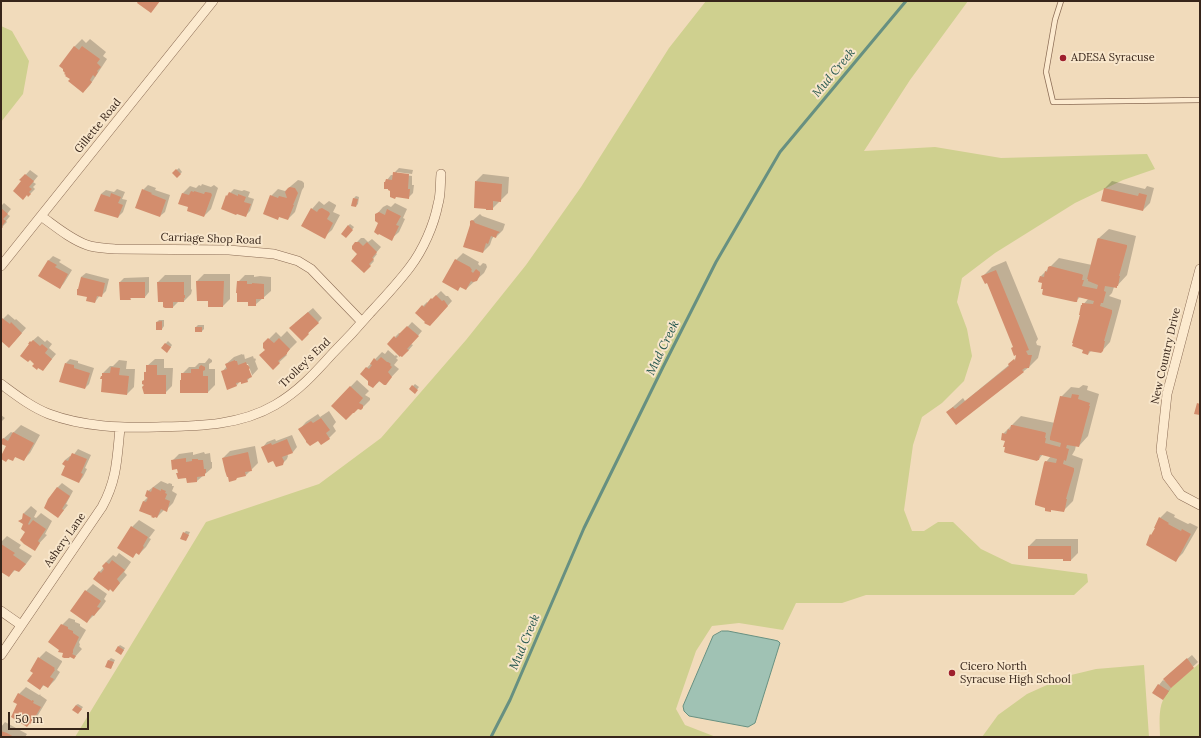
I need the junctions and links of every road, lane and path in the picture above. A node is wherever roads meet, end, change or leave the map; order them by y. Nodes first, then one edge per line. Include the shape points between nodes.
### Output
1 (213, 1) edge
2 (1061, 1) edge
3 (1200, 100) edge
4 (441, 174) dead end
5 (41, 216) junction
6 (1, 266) edge
7 (1200, 269) edge
8 (362, 322) junction
9 (1, 384) edge
10 (120, 428) junction
11 (1200, 505) edge
12 (1, 611) edge
13 (21, 625) junction
14 (1, 654) edge

1 - 5 street, Gillette Road
2 - 3 lane via 1046,72 1053,102
4 - 8 street, Trolley's End via 439,203 427,238 411,266
5 - 6 street, Gillette Road
5 - 8 street, Carriage Shop Road via 77,241 98,248 229,250 274,254 298,261 311,269
7 - 11 street, New Country Drive via 1167,394 1161,450 1167,476 1181,495
8 - 10 street, Trolley's End via 313,376 293,394 273,406 227,422 198,426
9 - 10 street, Trolley's End via 37,409 51,415 70,421
10 - 13 street, Ashery Lane via 113,483 102,508
12 - 13 street
13 - 14 street, Ashery Lane

